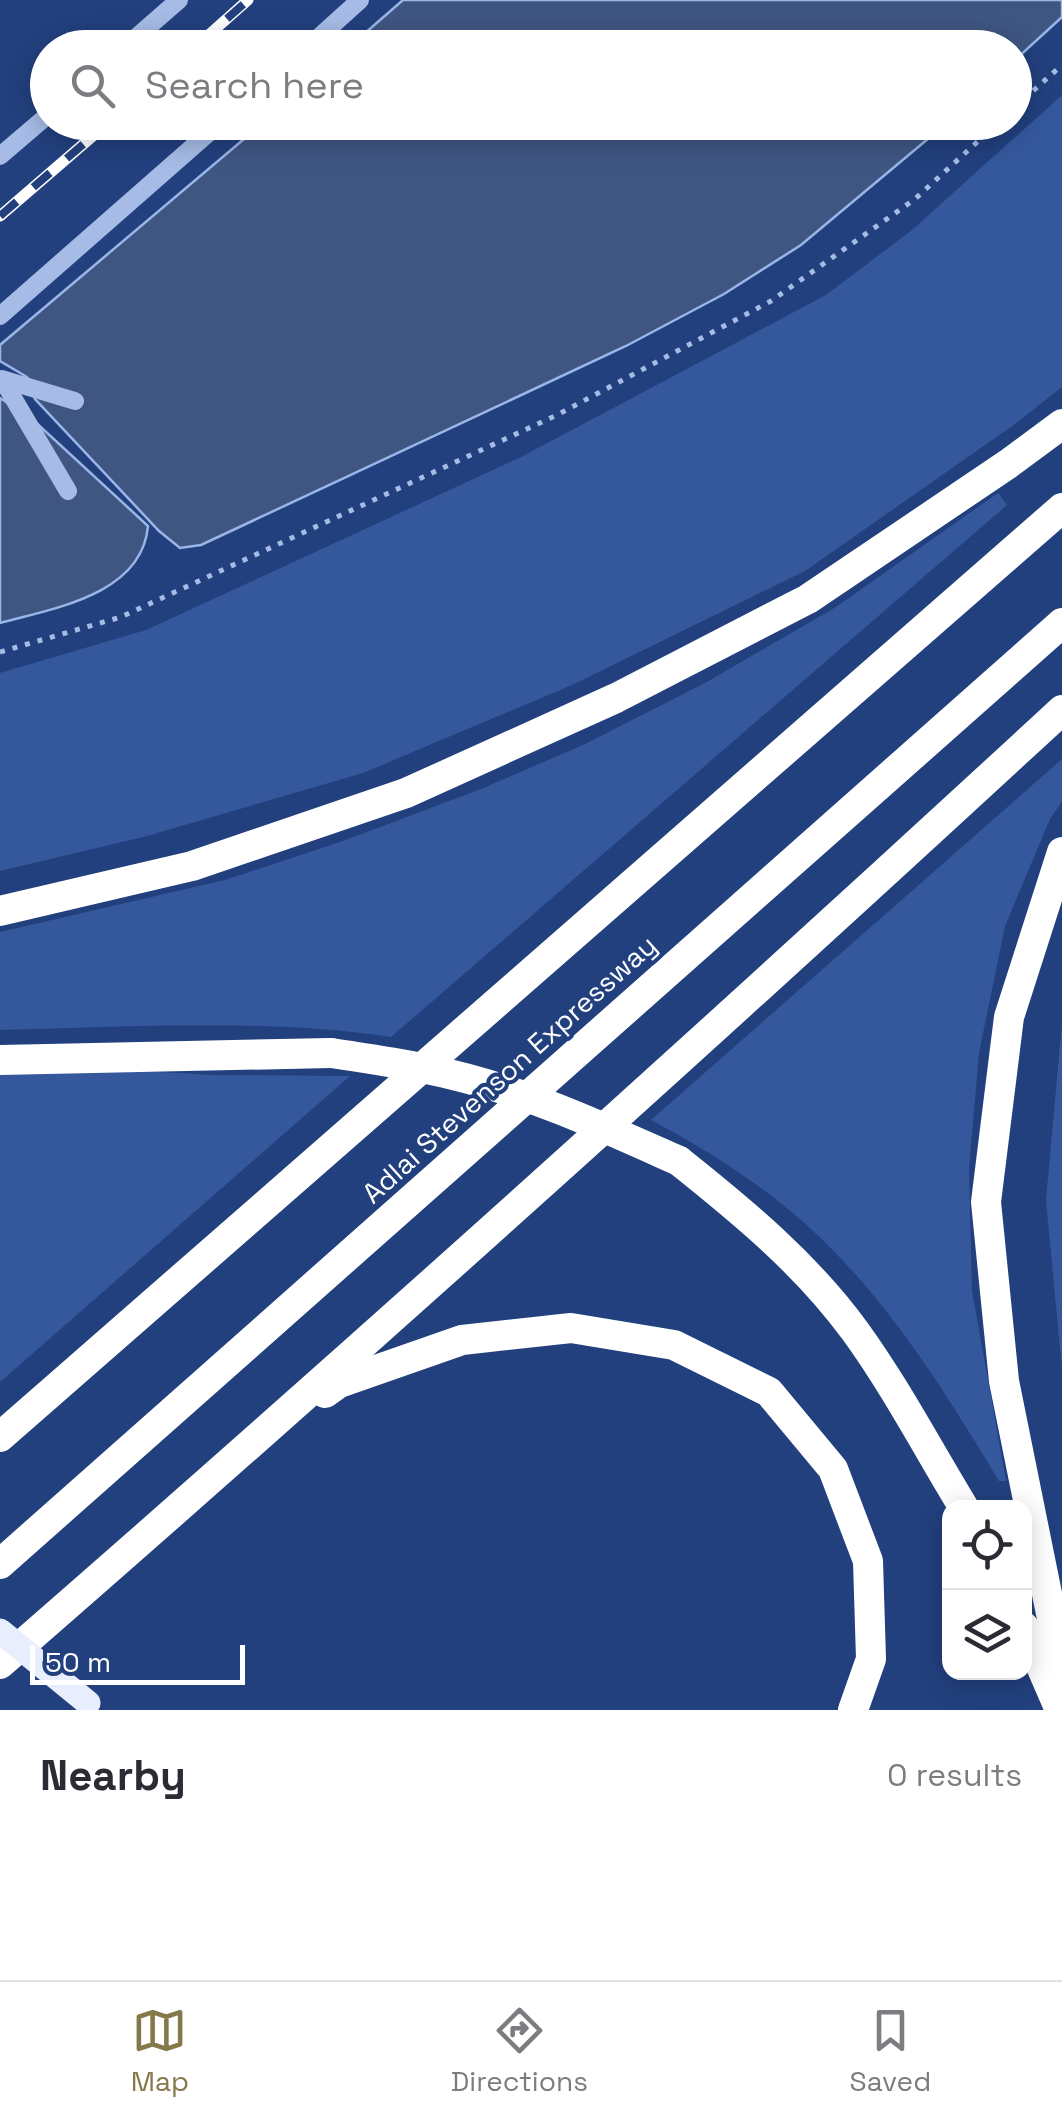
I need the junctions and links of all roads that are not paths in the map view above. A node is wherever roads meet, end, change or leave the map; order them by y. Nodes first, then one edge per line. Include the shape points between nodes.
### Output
1 (179, 0) edge
2 (360, 0) edge
3 (145, 30) edge
4 (327, 30) edge
5 (30, 130) edge
6 (200, 140) edge
7 (0, 156) edge
8 (0, 316) edge
9 (1, 379) edge
10 (75, 401) dead end
11 (1062, 424) edge
12 (68, 492) dead end
13 (1062, 508) edge
14 (1062, 623) edge
15 (1062, 710) edge
16 (1062, 852) edge
17 (0, 911) edge
18 (0, 1060) edge
19 (0, 1437) edge
20 (237, 1457) junction
21 (959, 1500) edge
22 (0, 1564) edge
23 (0, 1631) edge
24 (1032, 1645) edge
25 (0, 1664) edge
26 (1062, 1668) edge
27 (88, 1703) dead end
28 (854, 1710) edge
29 (1060, 1710) edge

1 - 3 lane
2 - 4 lane
5 - 7 lane
6 - 8 lane
9 - 10 lane
9 - 12 lane
11 - 17 highway via 808,599 616,698 406,794 192,866
13 - 19 highway, Adlai Stevenson Expressway
14 - 22 highway, Adlai Stevenson Expressway
15 - 20 highway
16 - 26 highway via 1009,1017 986,1202 1004,1380
18 - 21 highway, bridge via 331,1053 505,1089 678,1161 762,1227 823,1291 856,1332
20 - 25 highway
20 - 28 highway via 339,1383 462,1340 571,1328 674,1345 769,1392 833,1470 868,1562 870,1659
23 - 27 main road, bridge
24 - 29 highway

